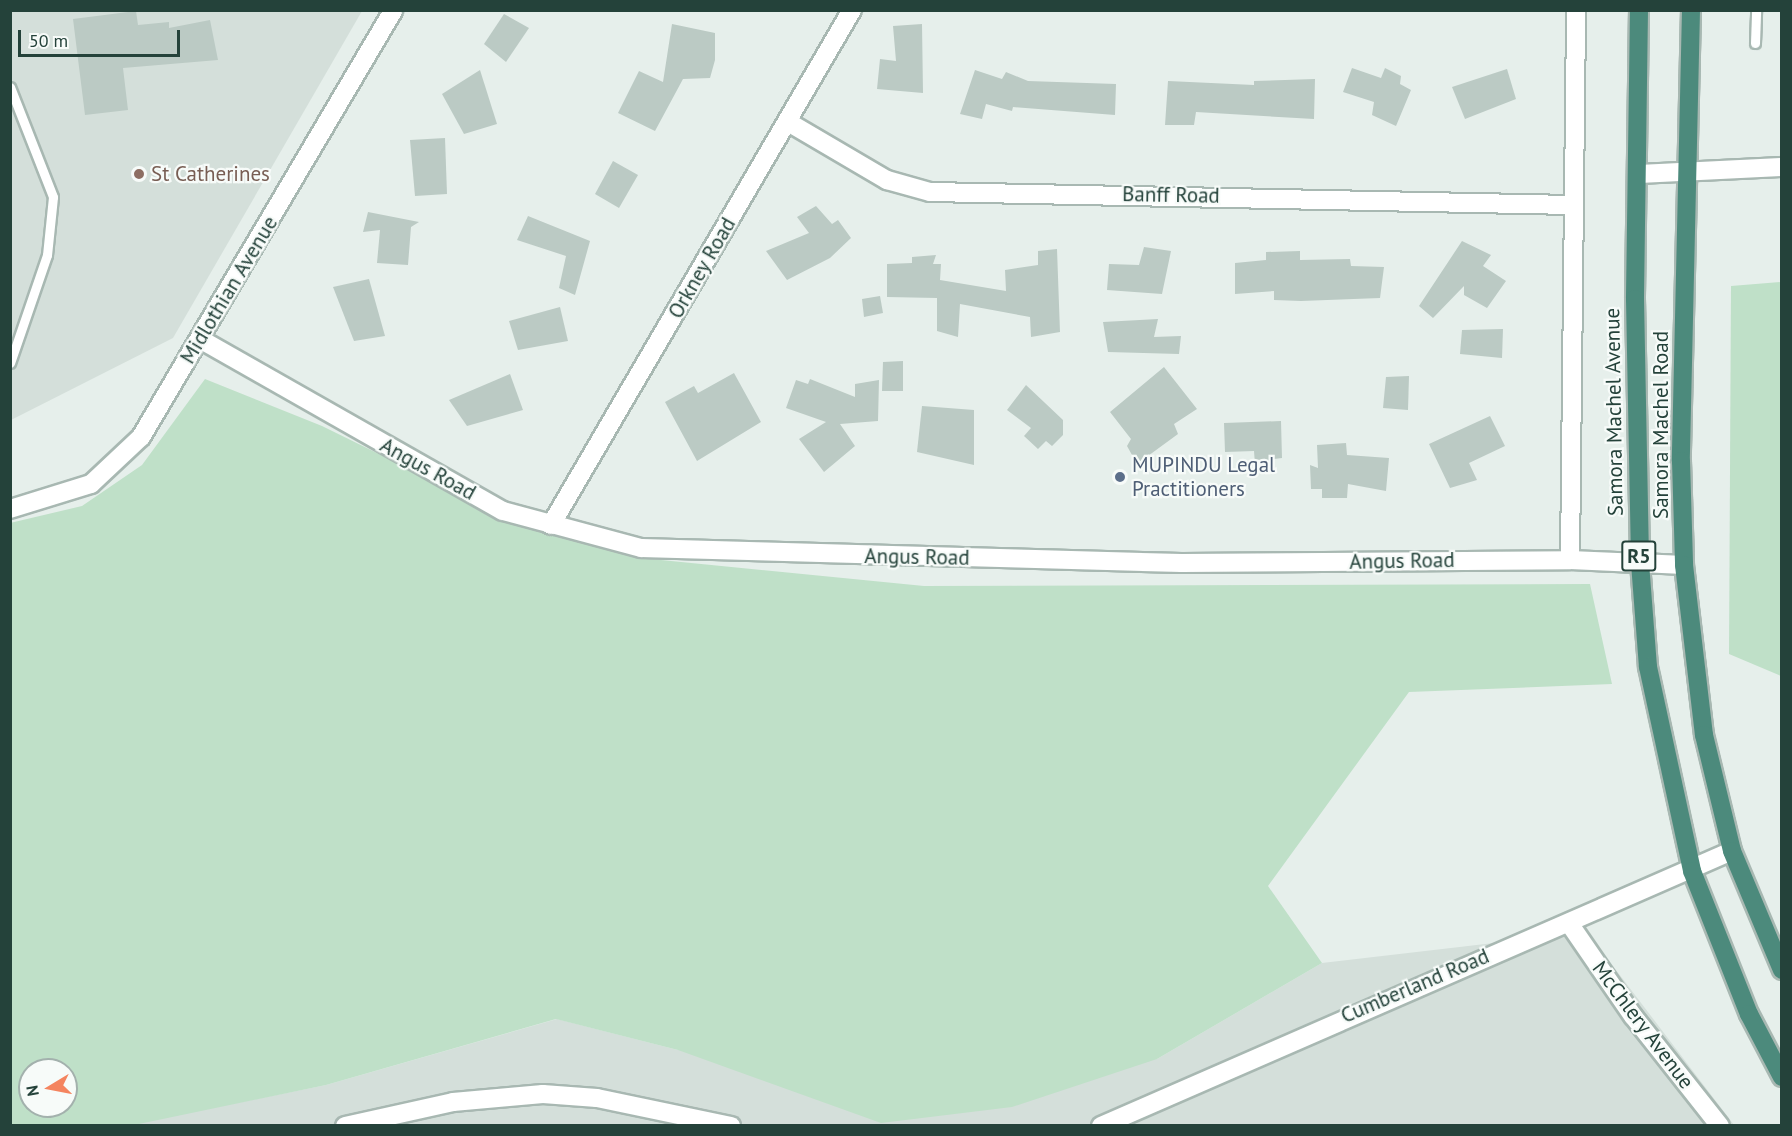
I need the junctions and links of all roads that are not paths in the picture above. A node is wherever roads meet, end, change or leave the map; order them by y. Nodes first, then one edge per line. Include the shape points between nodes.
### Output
1 (394, 10) edge
2 (852, 10) edge
3 (1576, 10) edge
4 (1639, 10) edge
5 (1691, 10) edge
6 (1756, 10) edge
7 (1755, 43) dead end
8 (10, 87) edge
9 (788, 122) junction
10 (1782, 167) edge
11 (1689, 172) junction
12 (1638, 174) junction
13 (1573, 205) junction
14 (200, 339) junction
15 (10, 363) edge
16 (10, 509) edge
17 (551, 525) junction
18 (1570, 560) junction
19 (1640, 563) junction
20 (1684, 565) junction
21 (1732, 851) junction
22 (1692, 871) junction
23 (1569, 923) junction
24 (1782, 970) edge
25 (1782, 1077) edge
26 (345, 1125) edge
27 (730, 1125) edge
28 (1101, 1125) edge
29 (1720, 1125) edge

1 - 14 street, Midlothian Avenue
2 - 9 street, Orkney Road
3 - 13 street, Samora Machel Avenue
4 - 12 highway, Samora Machel Avenue / R5
5 - 11 highway, Samora Machel Road / R5
6 - 7 lane
8 - 15 lane via 53,197 47,255
9 - 13 street, Banff Road via 887,180 930,192
9 - 17 street, Orkney Road
10 - 11 street
11 - 12 street
11 - 20 highway, Samora Machel Road / R5 via 1682,373
12 - 19 highway, Samora Machel Avenue / R5 via 1635,299
13 - 18 street, Samora Machel Avenue
14 - 16 street, Midlothian Avenue via 141,437 121,460 91,484
14 - 17 street, Angus Road via 503,511
17 - 18 street, Angus Road via 641,548 780,554 1182,563
18 - 19 street, Angus Road
19 - 20 street, Angus Road
19 - 22 highway, Samora Machel Avenue / R5 via 1657,720
20 - 21 highway, Samora Machel Road / R5 via 1704,735
21 - 22 street, Cumberland Road
21 - 24 highway, Samora Machel Road / R5
22 - 23 street, Cumberland Road
22 - 25 highway, Samora Machel Avenue / R5 via 1749,1014
23 - 28 street, Cumberland Road via 1432,977
23 - 29 street, McChlery Avenue via 1632,1016
26 - 27 street via 453,1102 543,1094 597,1098

